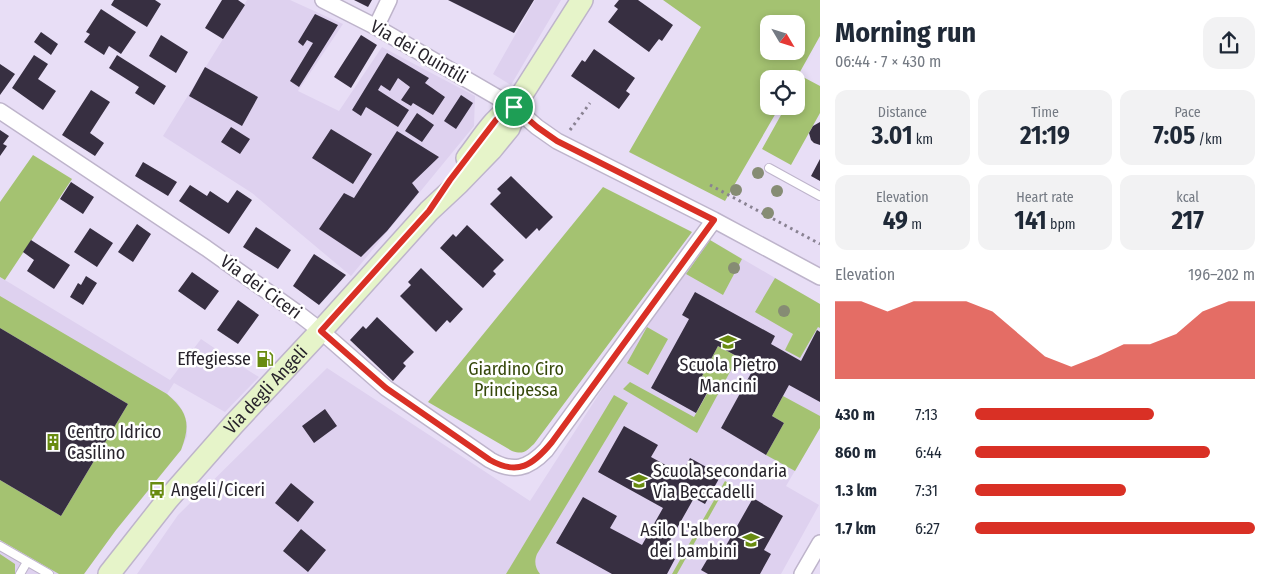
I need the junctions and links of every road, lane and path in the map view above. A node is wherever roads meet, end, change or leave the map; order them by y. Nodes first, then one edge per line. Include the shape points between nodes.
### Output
1 (323, 0) edge
2 (389, 0) edge
3 (582, 0) edge
4 (376, 27) junction
5 (590, 103) dead end
6 (514, 107) junction
7 (0, 111) edge
8 (570, 131) dead end
9 (769, 168) dead end
10 (710, 185) dead end
11 (820, 196) edge
12 (714, 220) junction
13 (820, 244) edge
14 (820, 277) edge
15 (321, 331) junction
16 (820, 543) edge
17 (0, 546) edge
18 (27, 562) junction
19 (20, 574) edge
20 (49, 574) edge
21 (109, 574) edge
22 (802, 574) edge

1 - 4 street, Via dei Quintili
2 - 4 street
3 - 6 street, Via degli Angeli
4 - 6 street, Via dei Quintili
5 - 8 path
6 - 12 street, Via dei Quintili via 557,141
6 - 15 street, Via degli Angeli via 496,120 429,211
7 - 15 street, Via dei Ciceri via 206,248
9 - 11 lane
10 - 13 path
12 - 14 street, Via dei Quintili
12 - 15 street, Via dei Ciceri via 552,442 535,460 522,467 501,466 490,460 402,400
15 - 21 street, Via degli Angeli via 188,475
16 - 22 street
17 - 18 lane
18 - 19 lane
18 - 20 lane

